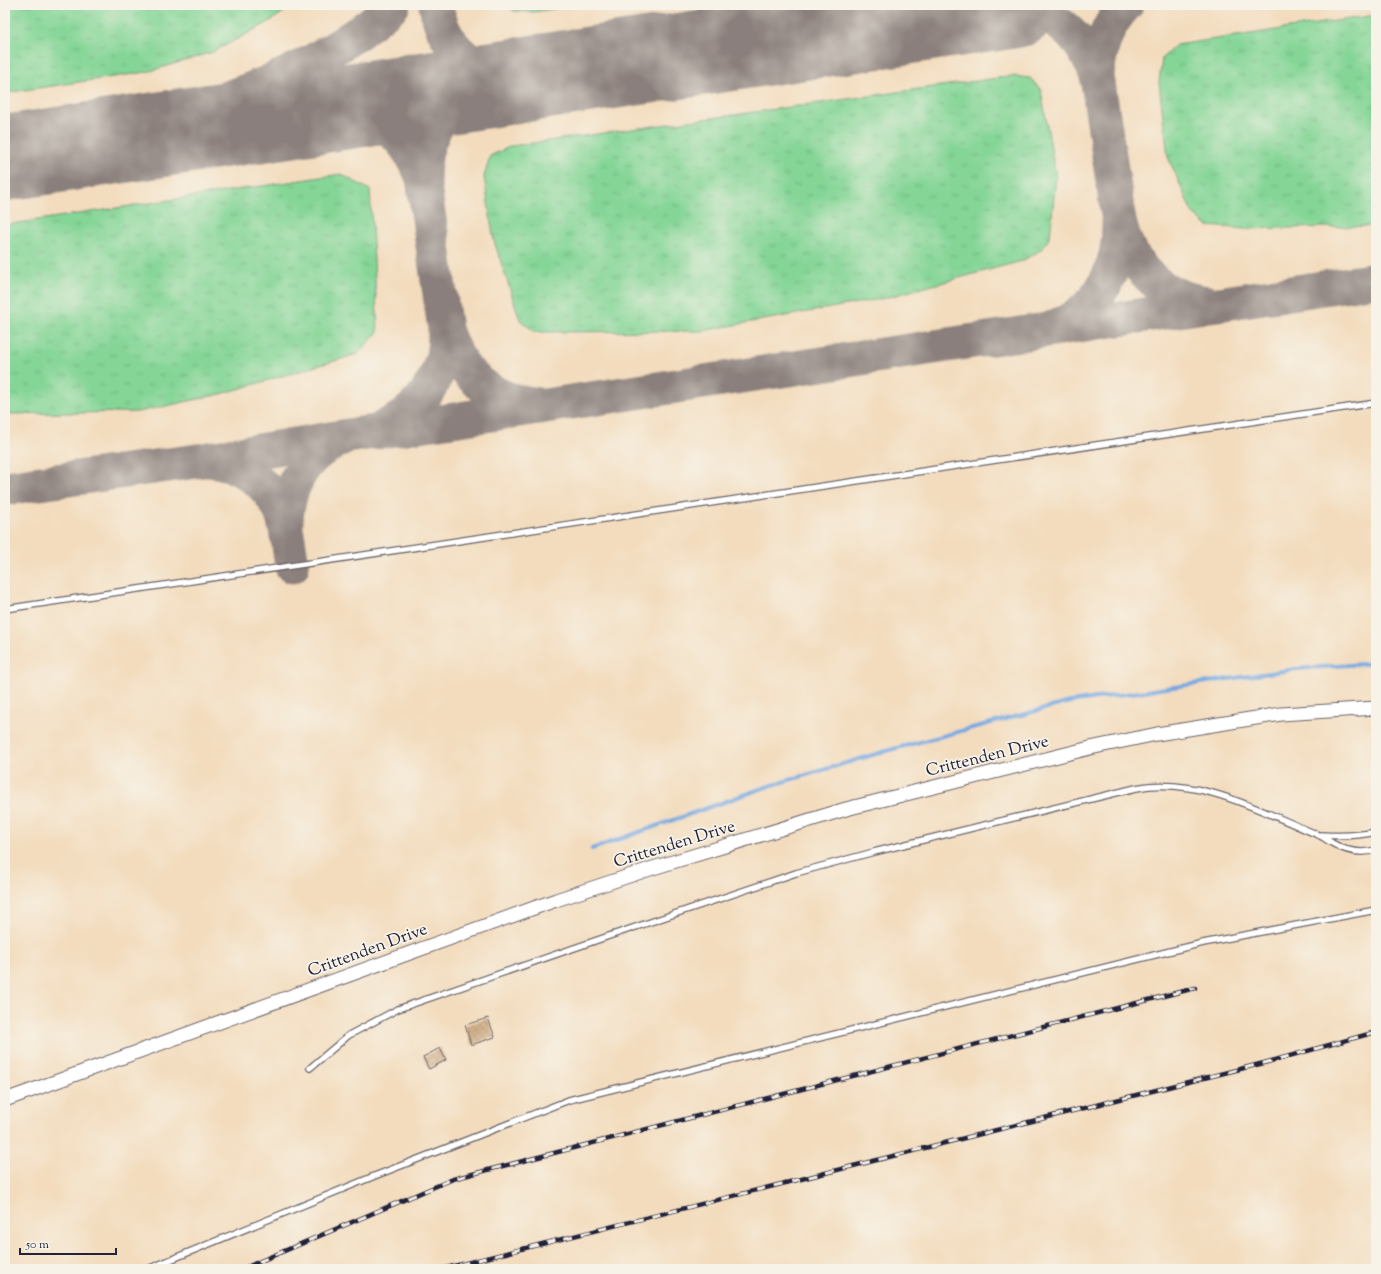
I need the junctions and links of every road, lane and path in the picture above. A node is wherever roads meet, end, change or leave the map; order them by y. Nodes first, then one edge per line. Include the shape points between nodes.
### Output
1 (1376, 403) edge
2 (5, 609) edge
3 (1376, 708) edge
4 (1376, 832) edge
5 (1319, 835) junction
6 (1376, 850) edge
7 (1376, 910) edge
8 (310, 1068) dead end
9 (5, 1100) edge
10 (148, 1269) edge

1 - 2 lane
3 - 9 street, Crittenden Drive via 1281,714 1157,734 1082,750 846,810 556,900
4 - 5 lane
5 - 6 lane via 1347,850
5 - 8 lane via 1227,797 1195,789 1150,785 1136,788 874,852 728,895 398,1010 349,1034
7 - 10 lane via 1203,943 569,1100

